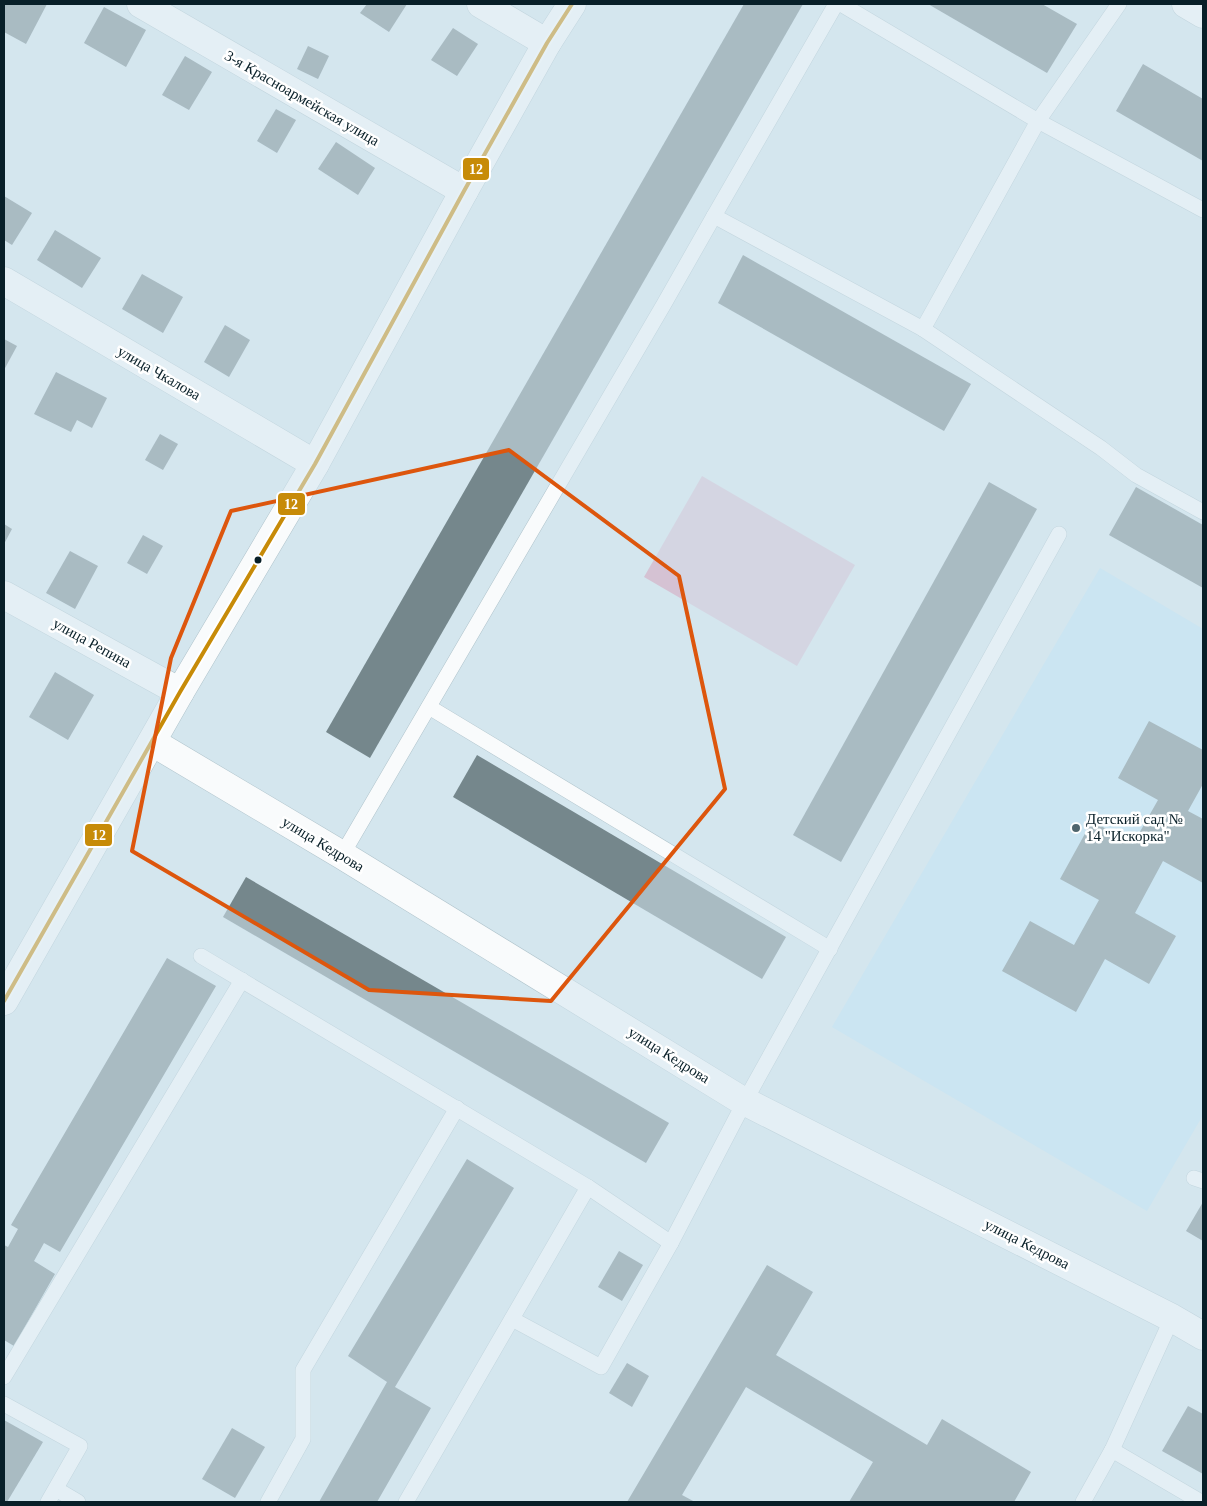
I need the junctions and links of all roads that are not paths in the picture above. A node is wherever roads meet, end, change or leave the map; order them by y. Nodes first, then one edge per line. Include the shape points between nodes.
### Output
1 (141, 4) edge
2 (481, 4) edge
3 (572, 4) edge
4 (836, 4) edge
5 (841, 4) edge
6 (1119, 4) edge
7 (1186, 4) edge
8 (1203, 14) edge
9 (547, 43) junction
10 (1038, 120) junction
11 (464, 191) junction
12 (1203, 210) edge
13 (714, 216) junction
14 (4, 281) edge
15 (923, 329) junction
16 (315, 464) junction
17 (1203, 512) edge
18 (1059, 534) dead end
19 (4, 595) edge
20 (180, 692) junction
21 (429, 707) junction
22 (152, 742) junction
23 (342, 855) junction
24 (830, 949) junction
25 (201, 956) dead end
26 (242, 980) junction
27 (4, 1001) edge
28 (745, 1101) junction
29 (457, 1108) junction
30 (588, 1187) junction
31 (671, 1243) junction
32 (1172, 1318) junction
33 (512, 1319) junction
34 (1203, 1336) edge
35 (4, 1377) edge
36 (4, 1404) edge
37 (1112, 1450) junction
38 (56, 1488) junction
39 (48, 1502) edge
40 (78, 1502) edge
41 (268, 1502) edge
42 (406, 1502) edge
43 (1084, 1502) edge
44 (1201, 1502) edge

1 - 11 street, 3-я Красноармейская улица
2 - 9 street
3 - 9 street
4 - 13 lane
5 - 10 lane
6 - 10 lane
7 - 8 street
9 - 11 street
10 - 12 lane
10 - 15 lane
11 - 16 street
13 - 15 lane
13 - 21 lane
14 - 16 street, улица Чкалова
15 - 17 lane via 1136,475
16 - 20 street
18 - 24 lane
19 - 20 street, улица Репина
20 - 22 street
21 - 23 lane
21 - 24 lane
22 - 23 street, улица Кедрова
22 - 27 street
23 - 28 street, улица Кедрова
24 - 28 lane
25 - 26 lane
26 - 29 lane
26 - 35 lane
28 - 31 lane
28 - 32 street, улица Кедрова
29 - 30 lane
29 - 41 lane via 303,1370 303,1439
30 - 31 lane
30 - 33 lane
31 - 33 lane via 601,1367
32 - 34 street, улица Кедрова
32 - 37 lane
33 - 42 lane
36 - 38 lane via 80,1446
37 - 43 lane
37 - 44 lane
38 - 39 lane
38 - 40 lane

